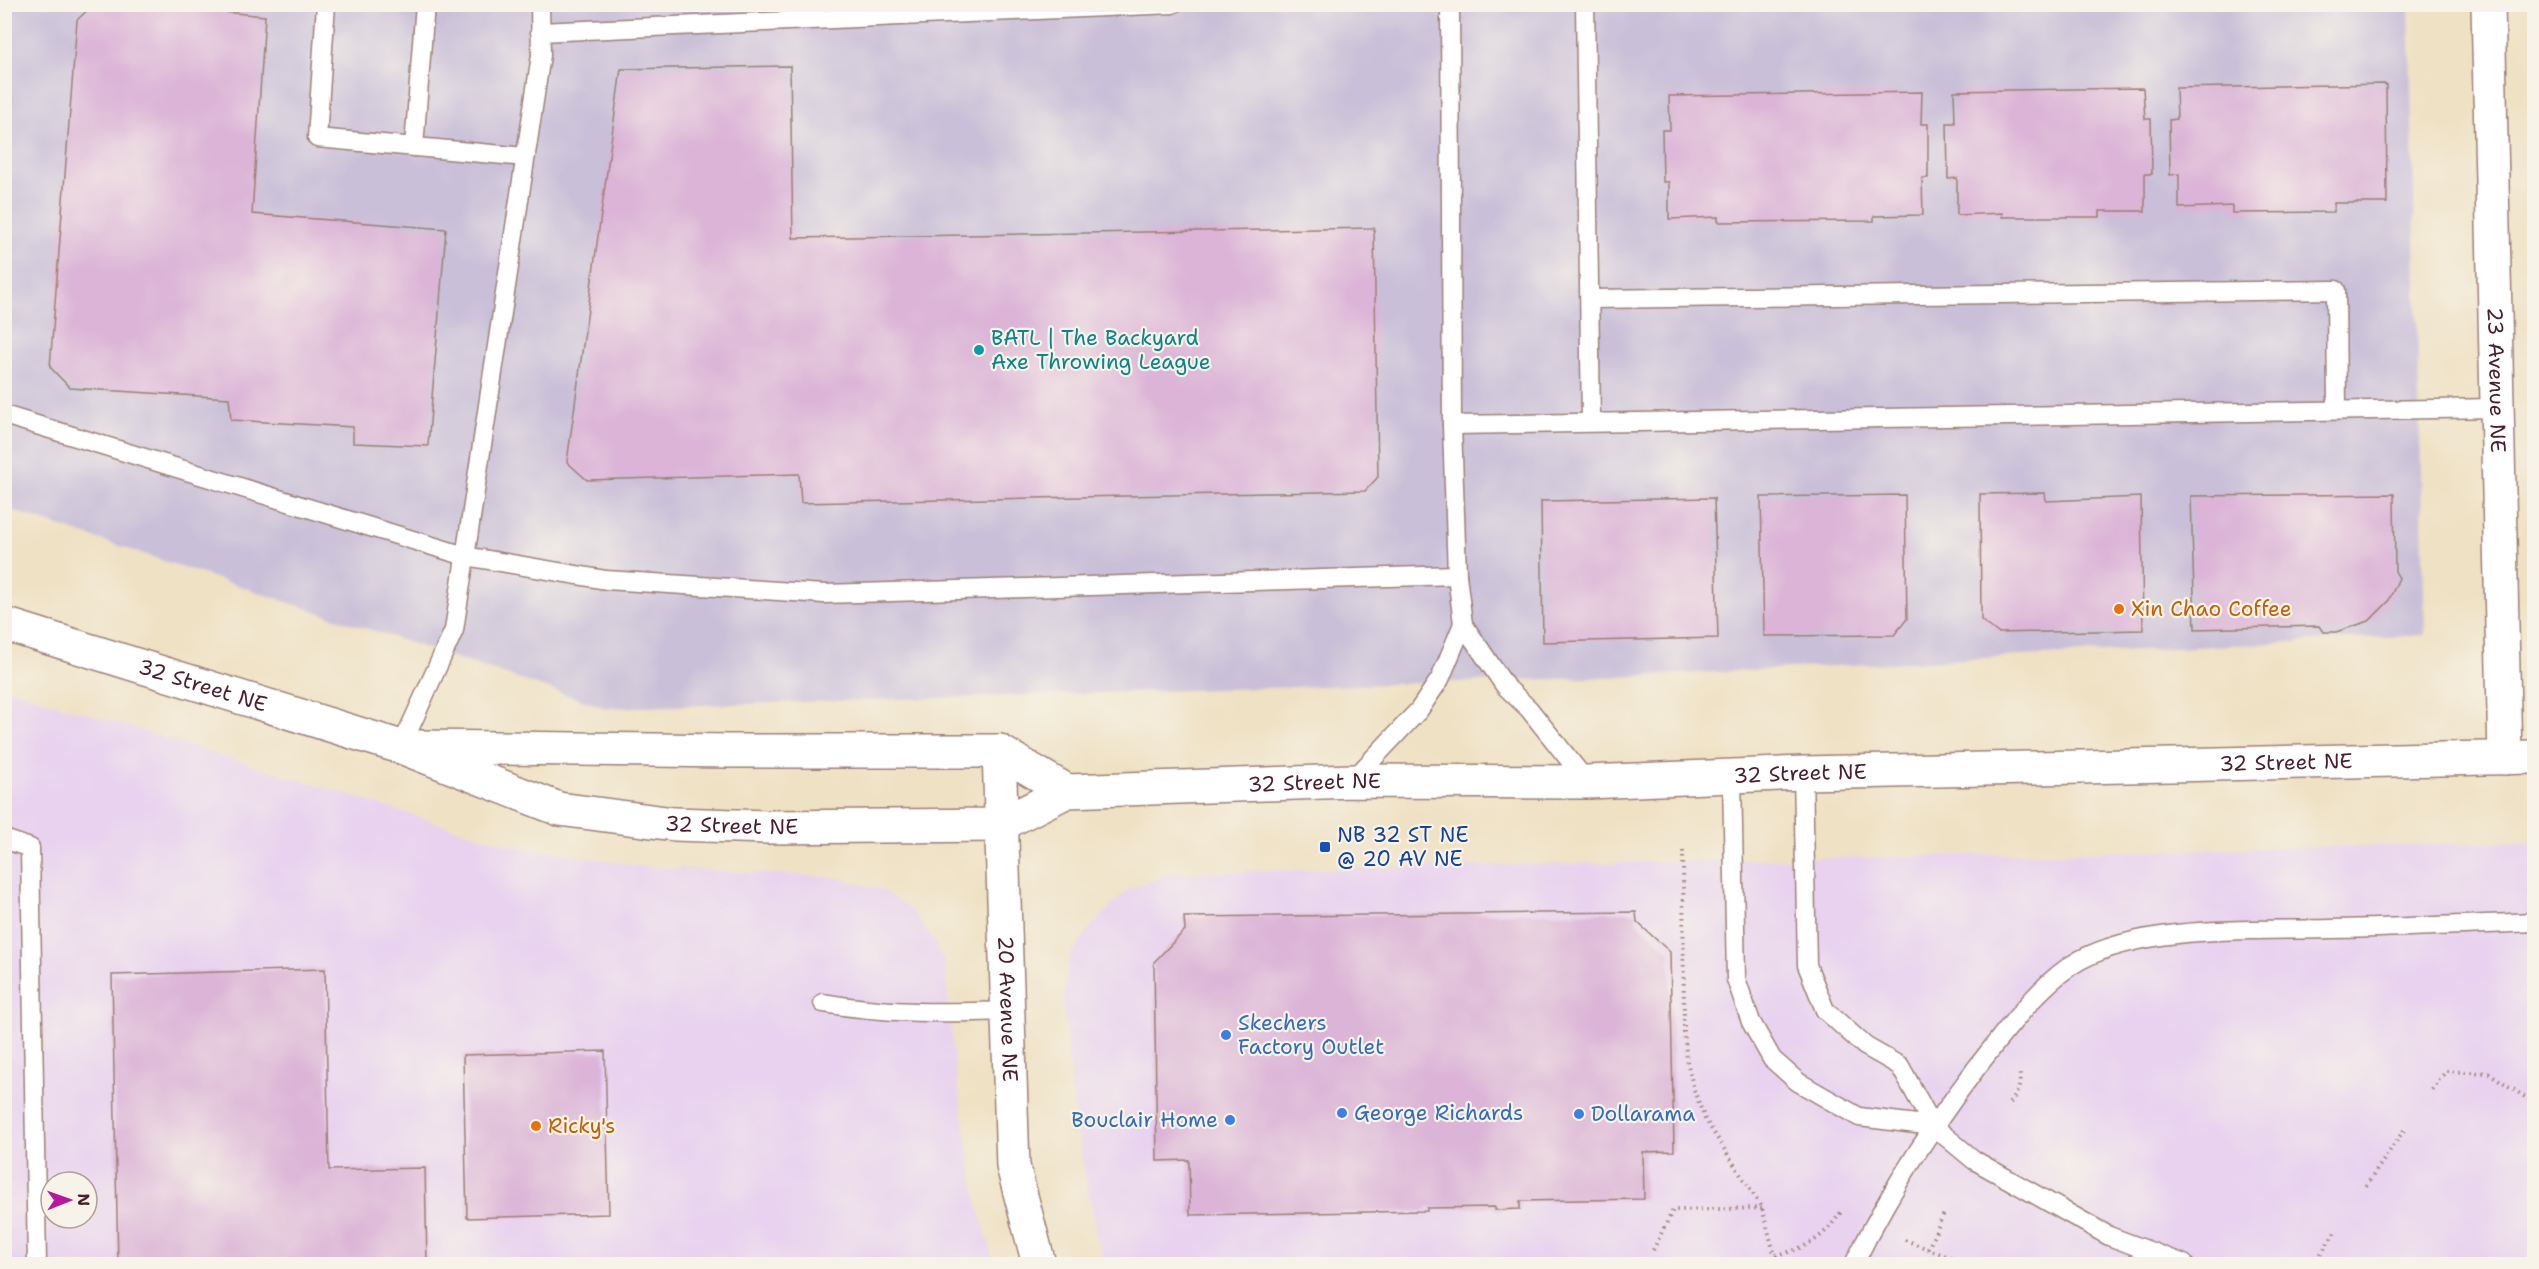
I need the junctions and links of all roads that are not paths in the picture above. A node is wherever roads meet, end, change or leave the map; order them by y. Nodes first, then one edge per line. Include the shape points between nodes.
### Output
1 (326, 4) edge
2 (425, 4) edge
3 (540, 4) edge
4 (1173, 4) edge
5 (1449, 4) edge
6 (1585, 4) edge
7 (2488, 4) edge
8 (540, 32) junction
9 (414, 147) junction
10 (525, 157) junction
11 (1590, 299) junction
12 (2498, 408) junction
13 (2337, 410) junction
14 (4, 415) edge
15 (1591, 422) junction
16 (1452, 425) junction
17 (465, 556) junction
18 (1457, 575) junction
19 (4, 624) edge
20 (1463, 624) junction
21 (401, 747) junction
22 (999, 751) junction
23 (2520, 757) edge
24 (1803, 773) junction
25 (1732, 776) junction
26 (1352, 782) junction
27 (1587, 782) junction
28 (1067, 791) junction
29 (1000, 825) junction
30 (4, 839) edge
31 (2535, 922) edge
32 (823, 1003) dead end
33 (1010, 1011) junction
34 (1933, 1126) junction
35 (36, 1264) edge
36 (1039, 1264) edge
37 (1854, 1264) edge
38 (2184, 1264) edge

1 - 9 lane via 317,138
2 - 9 lane
3 - 8 lane
4 - 8 lane
5 - 16 lane
6 - 11 lane
7 - 12 street, 23 Avenue NE
8 - 10 lane via 541,55
9 - 10 lane
10 - 17 lane
11 - 13 lane via 2336,290
11 - 15 lane
12 - 13 lane
12 - 23 street, 23 Avenue NE
13 - 15 lane
14 - 17 lane
15 - 16 lane
16 - 18 lane
17 - 18 lane via 606,579 824,594
17 - 21 lane via 454,630
18 - 20 lane
19 - 21 street, 32 Street NE
20 - 26 lane via 1440,679 1419,710
20 - 27 lane via 1505,686 1529,709
21 - 22 street, 32 Street NE
21 - 29 street, 32 Street NE via 559,810 674,824
22 - 28 street
22 - 29 street, 20 Avenue NE
23 - 24 street, 32 Street NE
24 - 25 street, 32 Street NE
24 - 34 lane via 1807,965 1825,1010 1864,1046 1900,1066
25 - 27 street, 32 Street NE
25 - 34 lane via 1736,979 1761,1040 1772,1059 1798,1082 1859,1117
26 - 27 street, 32 Street NE
26 - 28 street, 32 Street NE
28 - 29 street, 32 Street NE
29 - 33 street, 20 Avenue NE
30 - 35 lane via 30,849
31 - 34 lane via 2207,932 2131,941 2079,961 2037,994
32 - 33 lane via 870,1011
33 - 36 street, 20 Avenue NE via 1013,1166
34 - 37 lane
34 - 38 lane via 1974,1160 2109,1236

